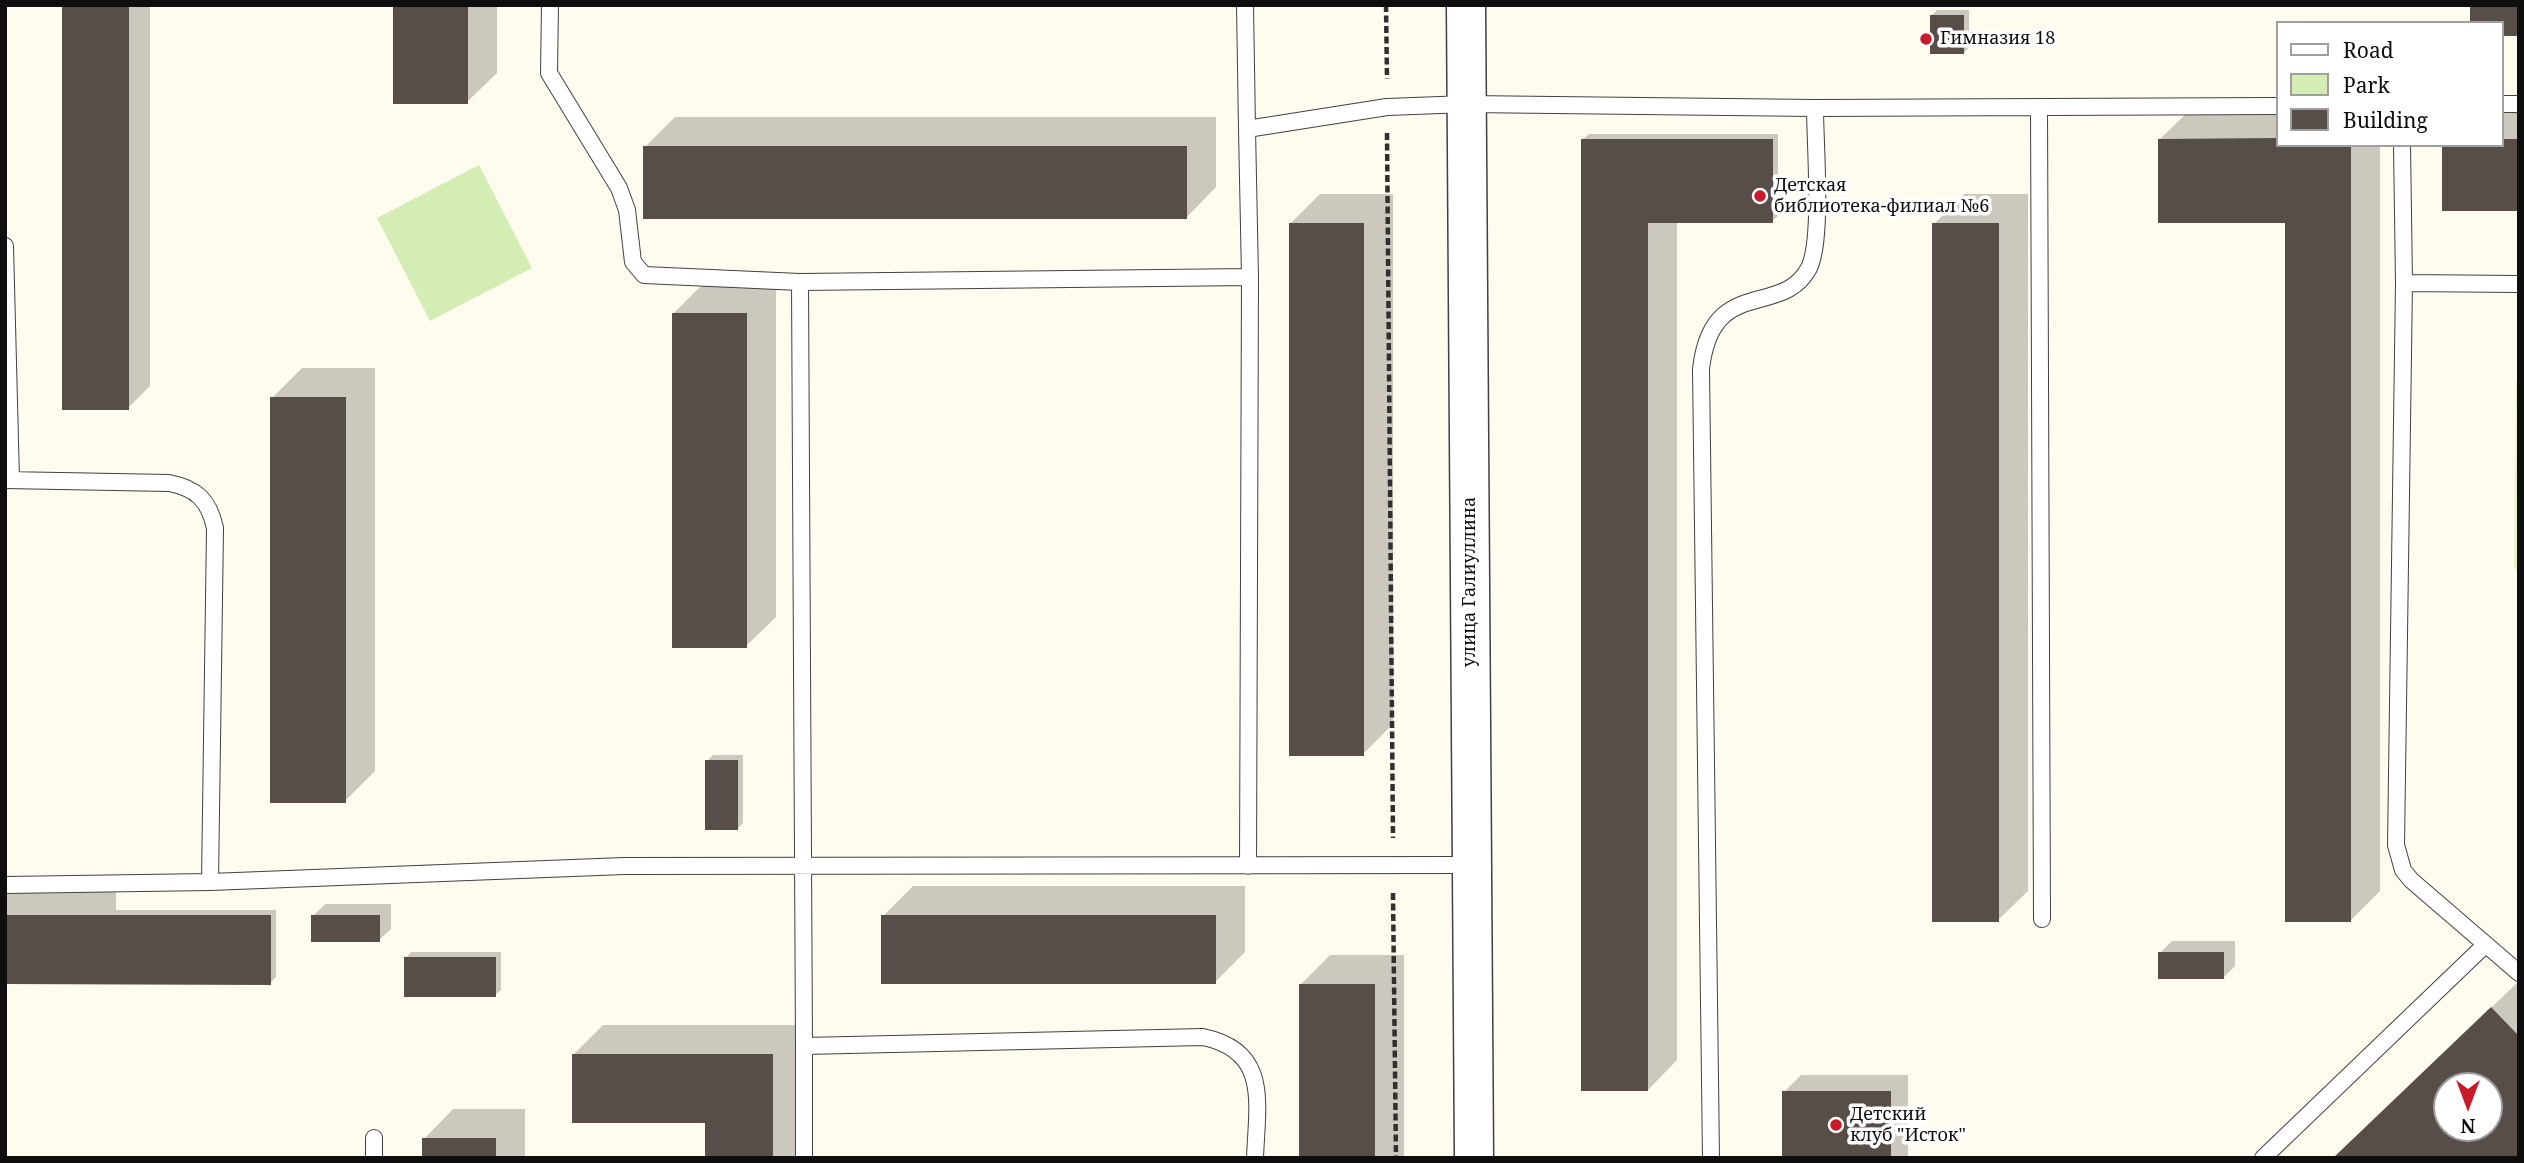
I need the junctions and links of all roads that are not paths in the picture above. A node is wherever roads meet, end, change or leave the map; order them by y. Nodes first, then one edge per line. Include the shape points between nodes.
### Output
1 (550, 5) edge
2 (1245, 5) edge
3 (1466, 5) edge
4 (1467, 104) junction
5 (2276, 106) edge
6 (2039, 107) junction
7 (1815, 108) junction
8 (1247, 129) junction
9 (2402, 147) edge
10 (5, 246) edge
11 (1250, 277) junction
12 (800, 282) junction
13 (2404, 283) junction
14 (2519, 284) edge
15 (8, 480) edge
16 (1471, 865) junction
17 (803, 866) junction
18 (1248, 866) junction
19 (211, 882) junction
20 (5, 885) edge
21 (2042, 919) dead end
22 (2485, 945) junction
23 (2519, 973) edge
24 (804, 1046) junction
25 (374, 1138) dead end
26 (374, 1158) edge
27 (804, 1158) edge
28 (1255, 1158) edge
29 (1474, 1158) edge
30 (1711, 1158) edge
31 (2263, 1158) edge

1 - 12 lane via 549,73 619,188 637,270 643,275
2 - 8 lane
3 - 4 street, улица Галиуллина
4 - 7 lane
4 - 8 lane via 1387,107
4 - 16 street, улица Галиуллина
5 - 6 lane
6 - 7 lane
6 - 21 lane
7 - 30 lane via 1815,240 1809,267 1797,283 1729,310 1714,324 1703,346
8 - 11 lane
9 - 13 lane
10 - 15 lane
11 - 12 lane
11 - 18 lane
12 - 17 lane
13 - 14 lane
13 - 22 lane via 2396,845 2411,880
15 - 19 lane via 169,483 186,486 201,496 211,511 215,528
16 - 18 lane
16 - 29 street, улица Галиуллина
17 - 18 lane
17 - 19 lane via 624,866
17 - 24 lane
19 - 20 lane
22 - 23 lane
22 - 31 lane
24 - 27 lane
24 - 28 lane via 1203,1037 1224,1041 1241,1053 1253,1071 1257,1091
25 - 26 lane

